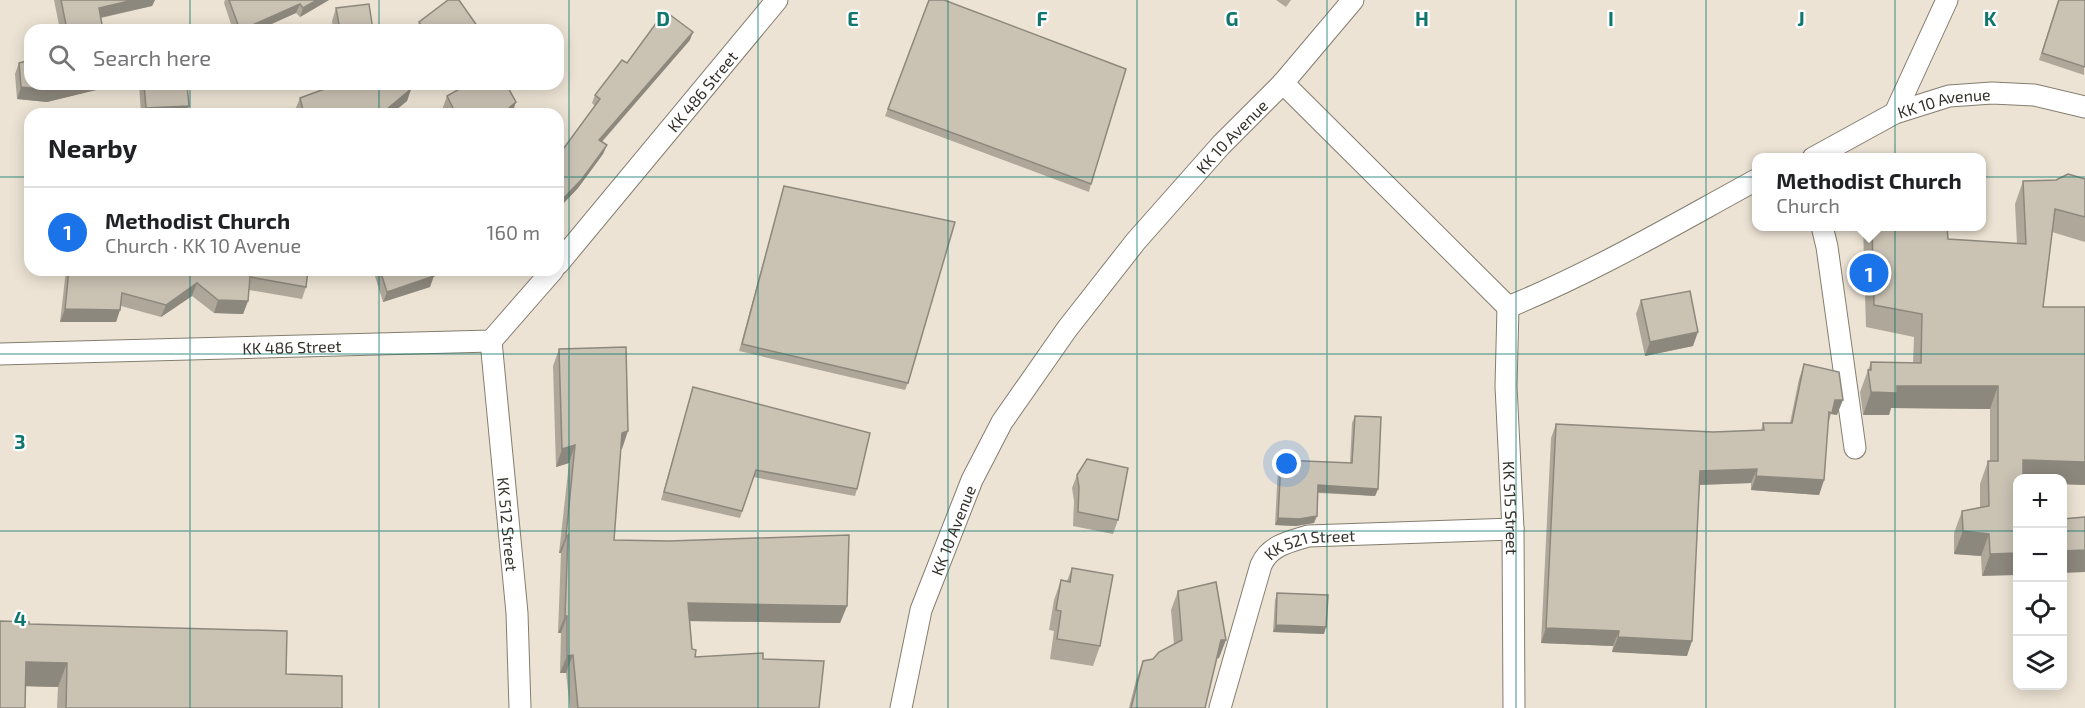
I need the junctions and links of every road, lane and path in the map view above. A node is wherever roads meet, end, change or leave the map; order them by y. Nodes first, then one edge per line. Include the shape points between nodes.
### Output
1 (777, 0) edge
2 (1353, 0) edge
3 (1947, 0) edge
4 (1283, 83) junction
5 (2085, 107) edge
6 (1895, 112) junction
7 (1822, 153) edge
8 (1752, 182) edge
9 (1823, 231) edge
10 (564, 257) edge
11 (548, 276) edge
12 (1508, 308) junction
13 (491, 341) junction
14 (0, 354) edge
15 (1856, 448) dead end
16 (1513, 529) junction
17 (520, 708) edge
18 (901, 708) edge
19 (1220, 708) edge
20 (1514, 708) edge

1 - 10 street, KK 486 Street
2 - 4 street, KK 10 Avenue
3 - 6 street
4 - 12 street
4 - 18 street, KK 10 Avenue via 1221,145 1136,241 1067,329 1002,422 968,490 921,610
5 - 6 street, KK 10 Avenue via 2034,95 1992,93 1949,96
6 - 7 street, KK 10 Avenue
8 - 12 street via 1596,267
9 - 15 street
11 - 13 street
12 - 16 street, KK 515 Street via 1506,386
13 - 14 street, KK 486 Street
13 - 17 street, KK 512 Street via 517,613
16 - 19 street, KK 521 Street via 1308,537 1284,543 1265,555 1261,565
16 - 20 street, KK 515 Street

